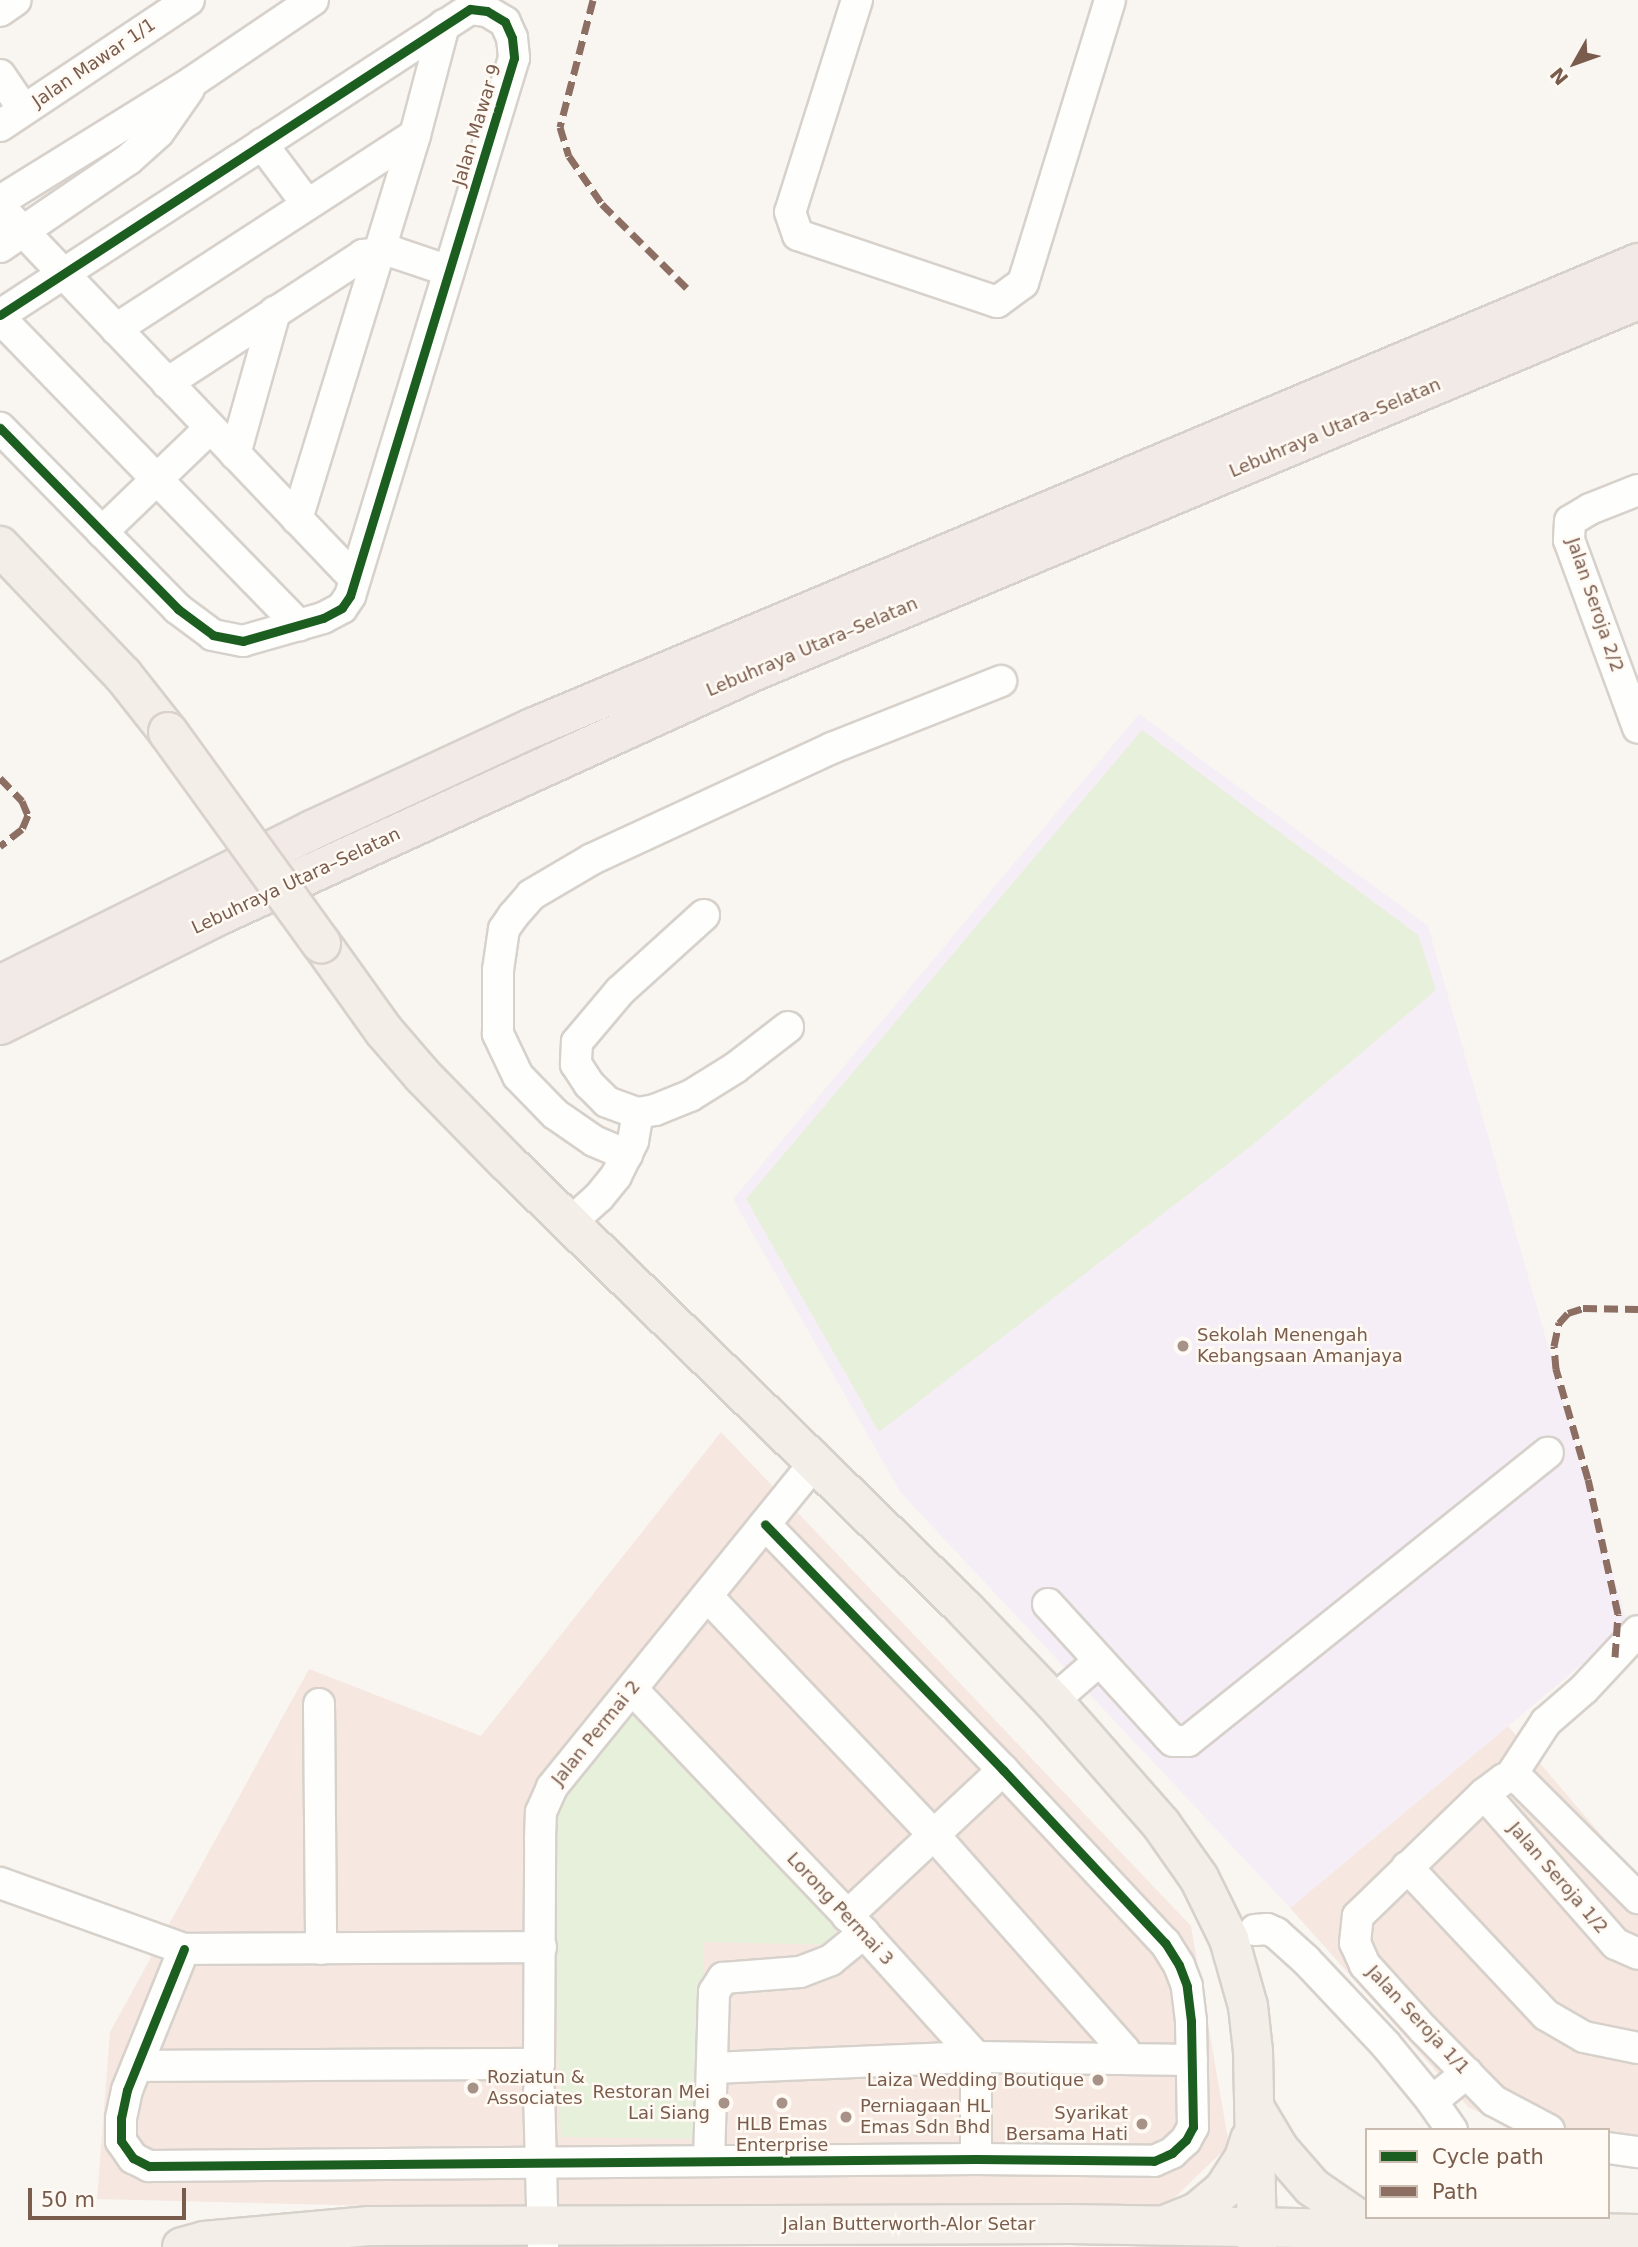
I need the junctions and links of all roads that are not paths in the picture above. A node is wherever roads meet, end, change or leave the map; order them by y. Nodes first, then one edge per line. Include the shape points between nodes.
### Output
1 (16, 0) edge
2 (189, 0) edge
3 (313, 0) edge
4 (857, 0) edge
5 (1110, 0) edge
6 (0, 11) edge
7 (444, 25) junction
8 (0, 75) edge
9 (192, 82) junction
10 (12, 118) edge
11 (415, 135) junction
12 (262, 144) junction
13 (0, 201) edge
14 (307, 204) junction
15 (0, 207) edge
16 (11, 239) edge
17 (379, 252) junction
18 (1638, 263) edge
19 (449, 271) junction
20 (61, 273) junction
21 (1638, 300) edge
22 (275, 312) junction
23 (0, 316) edge
24 (116, 329) junction
25 (167, 383) junction
26 (0, 428) edge
27 (210, 428) junction
28 (235, 454) junction
29 (157, 479) junction
30 (1638, 491) edge
31 (297, 519) junction
32 (102, 532) junction
33 (0, 546) edge
34 (355, 579) junction
35 (299, 625) junction
36 (1001, 681) dead end
37 (1638, 728) edge
38 (704, 915) dead end
39 (0, 985) edge
40 (0, 1025) edge
41 (788, 1027) dead end
42 (638, 1113) junction
43 (627, 1156) junction
44 (570, 1223) junction
45 (1548, 1453) dead end
46 (815, 1462) junction
47 (765, 1524) junction
48 (707, 1596) junction
49 (1048, 1604) dead end
50 (1638, 1631) edge
51 (1099, 1661) junction
52 (632, 1689) junction
53 (1053, 1701) junction
54 (319, 1704) dead end
55 (1003, 1770) junction
56 (1513, 1777) junction
57 (1484, 1794) junction
58 (934, 1835) junction
59 (1407, 1867) junction
60 (0, 1883) edge
61 (1638, 1898) edge
62 (855, 1924) junction
63 (1255, 1930) dead end
64 (541, 1947) junction
65 (184, 1949) junction
66 (321, 1949) junction
67 (1638, 1954) edge
68 (1638, 2048) edge
69 (976, 2057) junction
70 (1127, 2058) junction
71 (1192, 2060) junction
72 (137, 2066) junction
73 (712, 2068) junction
74 (1467, 2073) junction
75 (539, 2078) junction
76 (1432, 2101) junction
77 (1253, 2106) junction
78 (1451, 2128) edge
79 (1544, 2128) edge
80 (1610, 2148) edge
81 (1638, 2152) edge
82 (976, 2159) junction
83 (709, 2161) junction
84 (541, 2164) junction
85 (1163, 2225) junction
86 (1374, 2230) junction
87 (1638, 2234) edge
88 (543, 2236) edge
89 (795, 2236) edge
90 (1256, 2237) edge
91 (1563, 2240) edge
92 (182, 2247) edge

1 - 6 street
2 - 10 street, Jalan Mawar 1/1
3 - 9 street
4 - 5 street via 790,212 798,235 997,302 1023,283
7 - 11 street
7 - 12 street, Jalan Mawar 9
7 - 19 street, Jalan Mawar 9 via 470,9 487,10 505,22 514,58
8 - 10 street
9 - 13 street
9 - 16 street via 180,106 130,159
11 - 14 street
11 - 17 street
12 - 14 street
12 - 20 street, Jalan Mawar 9
14 - 24 street
15 - 16 street
16 - 20 street
17 - 19 street via 393,252
17 - 22 street via 347,264
17 - 31 street
18 - 39 highway, Lebuhraya Utara–Selatan via 532,728 312,830
19 - 34 street, Jalan Mawar 9
20 - 23 street, Jalan Mawar 9
20 - 24 street
21 - 40 highway, Lebuhraya Utara–Selatan via 752,671 222,914
22 - 25 street
22 - 28 street
23 - 29 street
24 - 25 street
25 - 27 street
26 - 32 street, Jalan Mawar 9
27 - 28 street
27 - 29 street
28 - 31 street
29 - 32 street
29 - 35 street
30 - 37 street, Jalan Seroja 2/2 via 1570,521 1569,540
31 - 34 street
32 - 35 street, Jalan Mawar 9 via 178,610 213,635 243,641
33 - 44 main road, bridge via 123,675 384,1031
34 - 35 street, Jalan Mawar 9 via 342,608
36 - 43 street via 832,748 592,859 531,895 513,916 504,929 498,970 498,1034 518,1076 555,1114 594,1141
38 - 42 street via 620,991 577,1042 576,1063 589,1084 607,1102
41 - 42 street via 690,1096
42 - 43 street
43 - 44 street via 617,1176
44 - 46 main road
45 - 51 street via 1188,1741 1173,1741
46 - 47 street, Jalan Permai 2
46 - 53 main road
47 - 48 street, Jalan Permai 2
47 - 55 street
48 - 52 street, Jalan Permai 2
48 - 58 street
49 - 51 street
50 - 56 street via 1546,1722
51 - 53 street
52 - 62 street, Lorong Permai 3
52 - 64 street, Jalan Permai 2 via 552,1787 541,1812
53 - 77 main road via 1161,1824 1199,1878 1229,1939 1248,2006
54 - 66 street
55 - 58 street
55 - 71 street via 1172,1954 1187,1986
56 - 57 street, Jalan Seroja 1/1
56 - 61 street
57 - 59 street, Jalan Seroja 1/1
57 - 67 street, Jalan Seroja 1/2 via 1616,1944
58 - 62 street
58 - 70 street
59 - 68 street via 1546,2015 1584,2037
59 - 74 street, Jalan Seroja 1/1 via 1358,1916 1355,1943 1365,1965
60 - 65 street
62 - 69 street, Lorong Permai 3
62 - 73 street via 831,1960 800,1972 723,1978 714,1992
63 - 76 street via 1276,1933 1306,1960 1387,2045
64 - 66 street
64 - 75 street, Jalan Permai 2
65 - 66 street
65 - 72 street
69 - 70 street
69 - 73 street
69 - 82 street
70 - 71 street
71 - 82 street via 1193,2126 1172,2153 1154,2161
72 - 75 street
72 - 84 street via 121,2118 121,2141 133,2158 149,2166
73 - 83 street
74 - 76 street
74 - 79 street, Jalan Seroja 1/1 via 1494,2101
75 - 84 street, Jalan Permai 2
76 - 78 street
77 - 85 main road via 1250,2141 1235,2175 1197,2212
77 - 86 main road via 1303,2178
77 - 90 main road
80 - 81 street
82 - 83 street
83 - 84 street
84 - 88 street, Jalan Permai 2
85 - 89 main road, Jalan Butterworth-Alor Setar
85 - 90 main road, Jalan Butterworth-Alor Setar
86 - 90 main road, Jalan Butterworth-Alor Setar
86 - 91 main road, Jalan Butterworth-Alor Setar
87 - 91 main road, Jalan Butterworth-Alor Setar
88 - 89 main road, Jalan Butterworth-Alor Setar
88 - 92 main road, Jalan Butterworth-Alor Setar via 369,2226 204,2241

